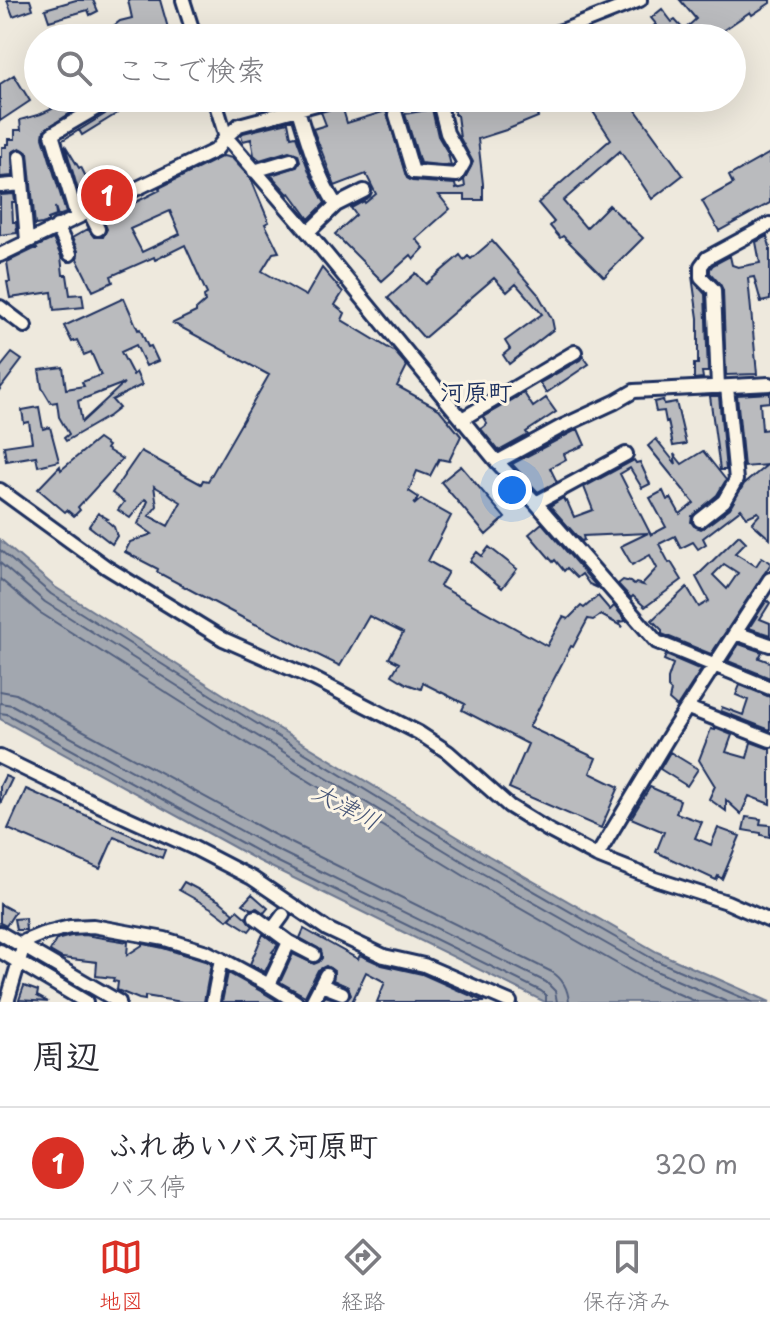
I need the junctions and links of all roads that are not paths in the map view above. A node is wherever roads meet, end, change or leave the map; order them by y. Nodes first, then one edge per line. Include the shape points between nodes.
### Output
1 (183, 0) edge
2 (640, 0) edge
3 (191, 24) edge
4 (579, 24) edge
5 (84, 112) edge
6 (218, 112) edge
7 (290, 112) edge
8 (299, 112) edge
9 (395, 112) edge
10 (442, 112) edge
11 (226, 137) junction
12 (20, 157) dead end
13 (291, 160) dead end
14 (254, 171) junction
15 (22, 184) junction
16 (1, 186) edge
17 (364, 191) dead end
18 (336, 205) junction
19 (83, 214) junction
20 (57, 226) junction
21 (770, 226) edge
22 (98, 229) dead end
23 (308, 232) junction
24 (27, 241) junction
25 (70, 254) dead end
26 (0, 255) edge
27 (0, 307) edge
28 (25, 326) dead end
29 (575, 352) dead end
30 (770, 384) edge
31 (722, 387) junction
32 (462, 419) junction
33 (626, 454) dead end
34 (497, 462) junction
35 (0, 490) edge
36 (536, 503) junction
37 (700, 520) dead end
38 (770, 579) edge
39 (736, 633) junction
40 (770, 645) edge
41 (714, 667) junction
42 (770, 688) edge
43 (688, 708) junction
44 (770, 740) edge
45 (0, 757) edge
46 (597, 856) junction
47 (283, 915) dead end
48 (255, 917) dead end
49 (770, 921) edge
50 (272, 930) junction
51 (0, 933) edge
52 (289, 942) junction
53 (23, 948) junction
54 (0, 951) edge
55 (314, 955) dead end
56 (221, 959) junction
57 (18, 962) junction
58 (76, 977) junction
59 (269, 985) junction
60 (68, 991) junction
61 (342, 993) dead end
62 (213, 1001) edge
63 (7, 1002) edge
64 (86, 1002) edge
65 (119, 1002) edge
66 (296, 1002) edge
67 (312, 1002) edge
68 (510, 1002) edge

1 - 3 street
2 - 4 street
5 - 19 street via 52,134 55,163
6 - 11 street
7 - 11 street via 239,125
8 - 18 street via 313,159
9 - 10 street via 413,172 457,175 464,163
11 - 14 street
11 - 19 street via 216,150
12 - 15 street
13 - 14 street
14 - 23 street
15 - 16 street
15 - 24 street
17 - 18 street
18 - 23 street
19 - 20 street
19 - 22 street
20 - 24 street
20 - 25 street
21 - 31 street via 701,266 701,277 714,290
23 - 32 street
24 - 26 street
27 - 28 street
29 - 32 street
30 - 31 street
31 - 34 street via 634,391
31 - 37 street via 736,480 724,501
32 - 34 street
33 - 36 street
34 - 36 street
35 - 46 street via 106,567 223,639 419,733 509,806
36 - 41 street via 657,642
38 - 39 street
39 - 40 street
39 - 41 street
41 - 42 street
41 - 43 street
43 - 44 street
43 - 46 street
45 - 68 street via 252,878 327,929
46 - 49 street
47 - 50 street
48 - 50 street
50 - 52 street
51 - 53 street
52 - 55 street
52 - 59 street
53 - 56 street via 25,941 42,934 93,926 165,939
53 - 57 street
53 - 58 street
54 - 57 street
56 - 59 street
56 - 62 street
57 - 60 street
57 - 63 street
58 - 60 street
58 - 65 street
59 - 66 street
60 - 64 street
61 - 67 street via 324,980

